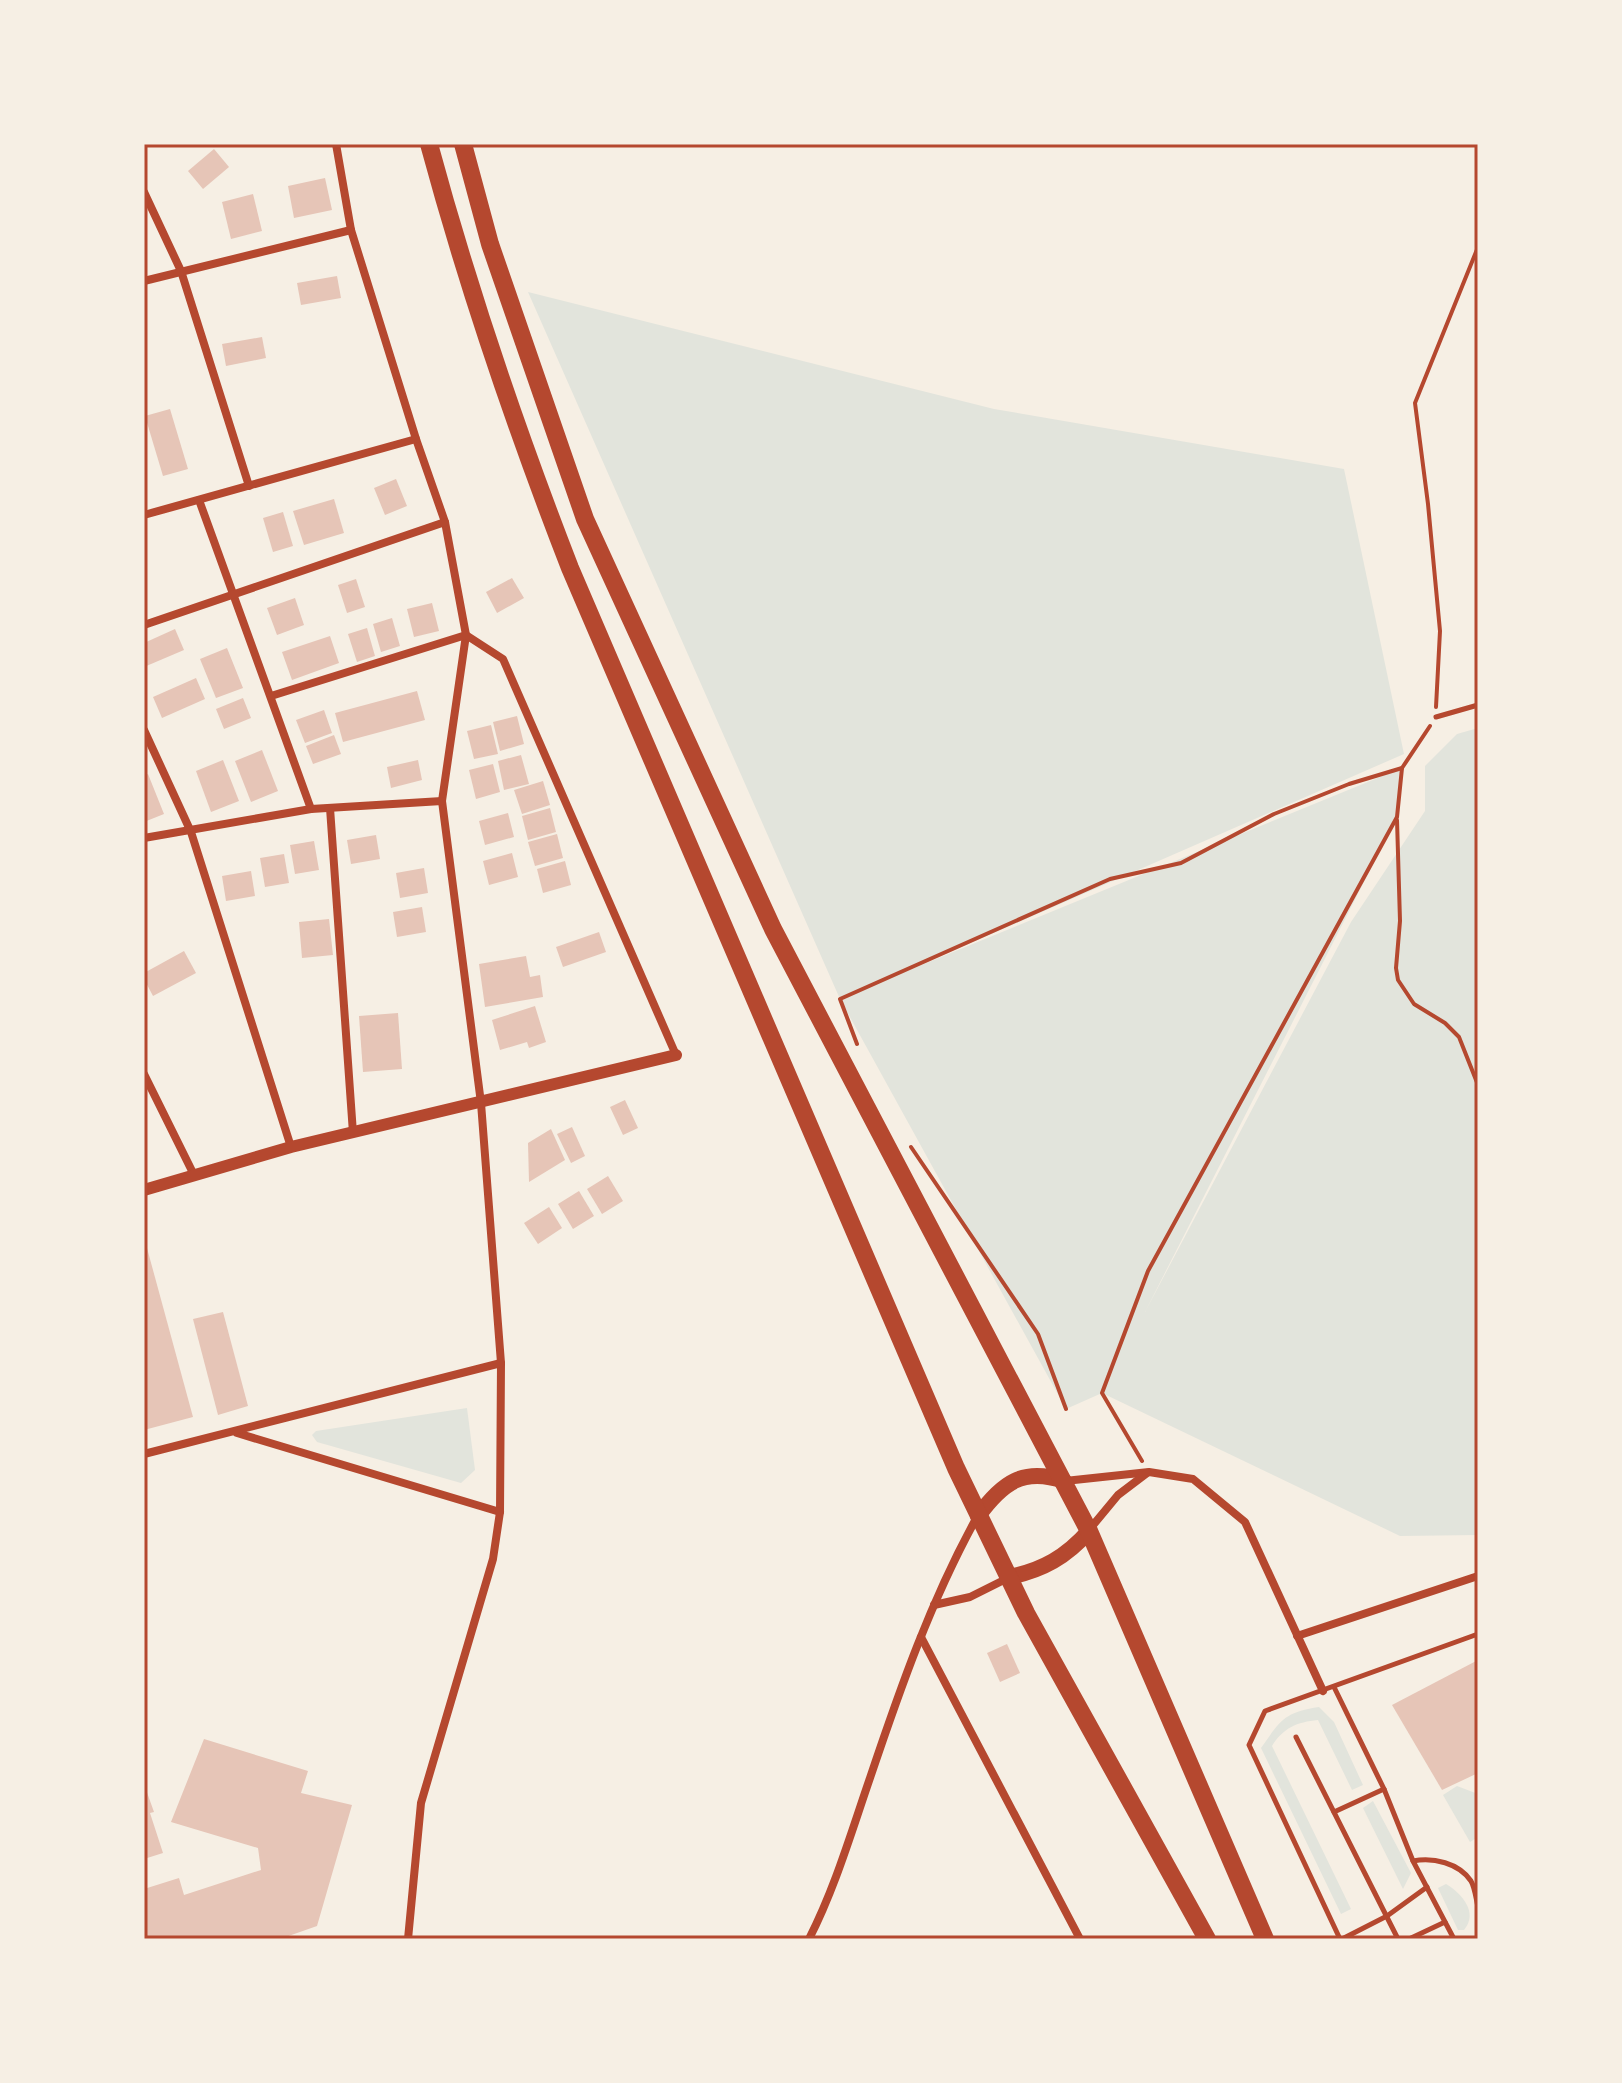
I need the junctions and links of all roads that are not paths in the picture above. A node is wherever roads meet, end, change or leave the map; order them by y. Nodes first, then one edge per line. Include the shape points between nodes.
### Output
1 (336, 144) edge
2 (429, 144) edge
3 (463, 144) edge
4 (144, 192) edge
5 (351, 230) junction
6 (181, 271) junction
7 (144, 281) edge
8 (416, 439) junction
9 (249, 486) junction
10 (199, 500) junction
11 (144, 515) edge
12 (445, 522) junction
13 (233, 594) junction
14 (144, 625) edge
15 (466, 635) junction
16 (271, 696) junction
17 (1478, 705) edge
18 (1436, 717) road end
19 (144, 730) edge
20 (442, 801) junction
21 (330, 808) junction
22 (311, 809) junction
23 (191, 832) junction
24 (144, 838) edge
25 (676, 1055) joint
26 (144, 1074) edge
27 (481, 1103) junction
28 (353, 1133) junction
29 (291, 1147) junction
30 (194, 1175) junction
31 (144, 1190) edge
32 (501, 1363) junction
33 (233, 1432) junction
34 (144, 1454) edge
35 (1149, 1472) junction
36 (1064, 1481) junction
37 (500, 1512) junction
38 (978, 1516) junction
39 (1089, 1531) junction
40 (1478, 1576) edge
41 (1009, 1577) junction
42 (934, 1605) junction
43 (1478, 1634) edge
44 (1297, 1636) junction
45 (921, 1637) junction
46 (1334, 1687) junction
47 (1323, 1691) junction
48 (1296, 1737) dead end
49 (1384, 1789) junction
50 (1334, 1812) junction
51 (1413, 1861) junction
52 (1427, 1887) junction
53 (1478, 1907) edge
54 (1387, 1916) junction
55 (1445, 1922) junction
56 (408, 1939) edge
57 (809, 1939) edge
58 (1080, 1939) edge
59 (1207, 1939) edge
60 (1265, 1939) edge
61 (1341, 1939) edge
62 (1398, 1939) edge
63 (1409, 1939) edge
64 (1454, 1939) edge

1 - 5 street
2 - 38 highway via 456,245 523,447 570,568
3 - 36 highway via 490,244 585,519 773,929
4 - 6 street
5 - 6 street
5 - 8 street
6 - 7 street
6 - 9 street
8 - 9 street
8 - 12 street
9 - 10 street
10 - 11 street
10 - 13 street
12 - 13 street
12 - 15 street
13 - 14 street
13 - 16 street
15 - 16 street
15 - 20 street
15 - 25 street via 503,659
16 - 22 street
17 - 18 lane
19 - 23 street
20 - 21 street
20 - 27 street
21 - 22 street
21 - 28 street
22 - 23 street
23 - 24 street
23 - 29 street
25 - 27 street
26 - 30 street
27 - 28 street
27 - 32 street
28 - 29 street
29 - 30 street
30 - 31 street
32 - 33 street
32 - 37 street
33 - 34 street
33 - 37 street
35 - 36 street
35 - 39 street via 1118,1495
35 - 44 street via 1193,1479 1245,1522
36 - 38 main road via 1042,1476 1016,1479
36 - 39 highway
37 - 56 street via 493,1559 421,1803
38 - 41 highway
38 - 42 street
39 - 41 main road via 1051,1564
39 - 60 highway
40 - 44 street
41 - 42 street via 970,1597
41 - 59 highway
42 - 45 street
43 - 46 lane
44 - 47 street
45 - 57 street via 828,1902
45 - 58 street
46 - 47 lane
46 - 49 lane
47 - 61 lane via 1265,1711 1249,1745
48 - 50 lane
49 - 50 lane
49 - 51 lane
50 - 54 lane
51 - 52 lane
51 - 53 lane via 1428,1858 1454,1866 1472,1882
52 - 54 lane
52 - 55 lane
54 - 61 lane
54 - 62 lane
55 - 63 lane
55 - 64 lane

